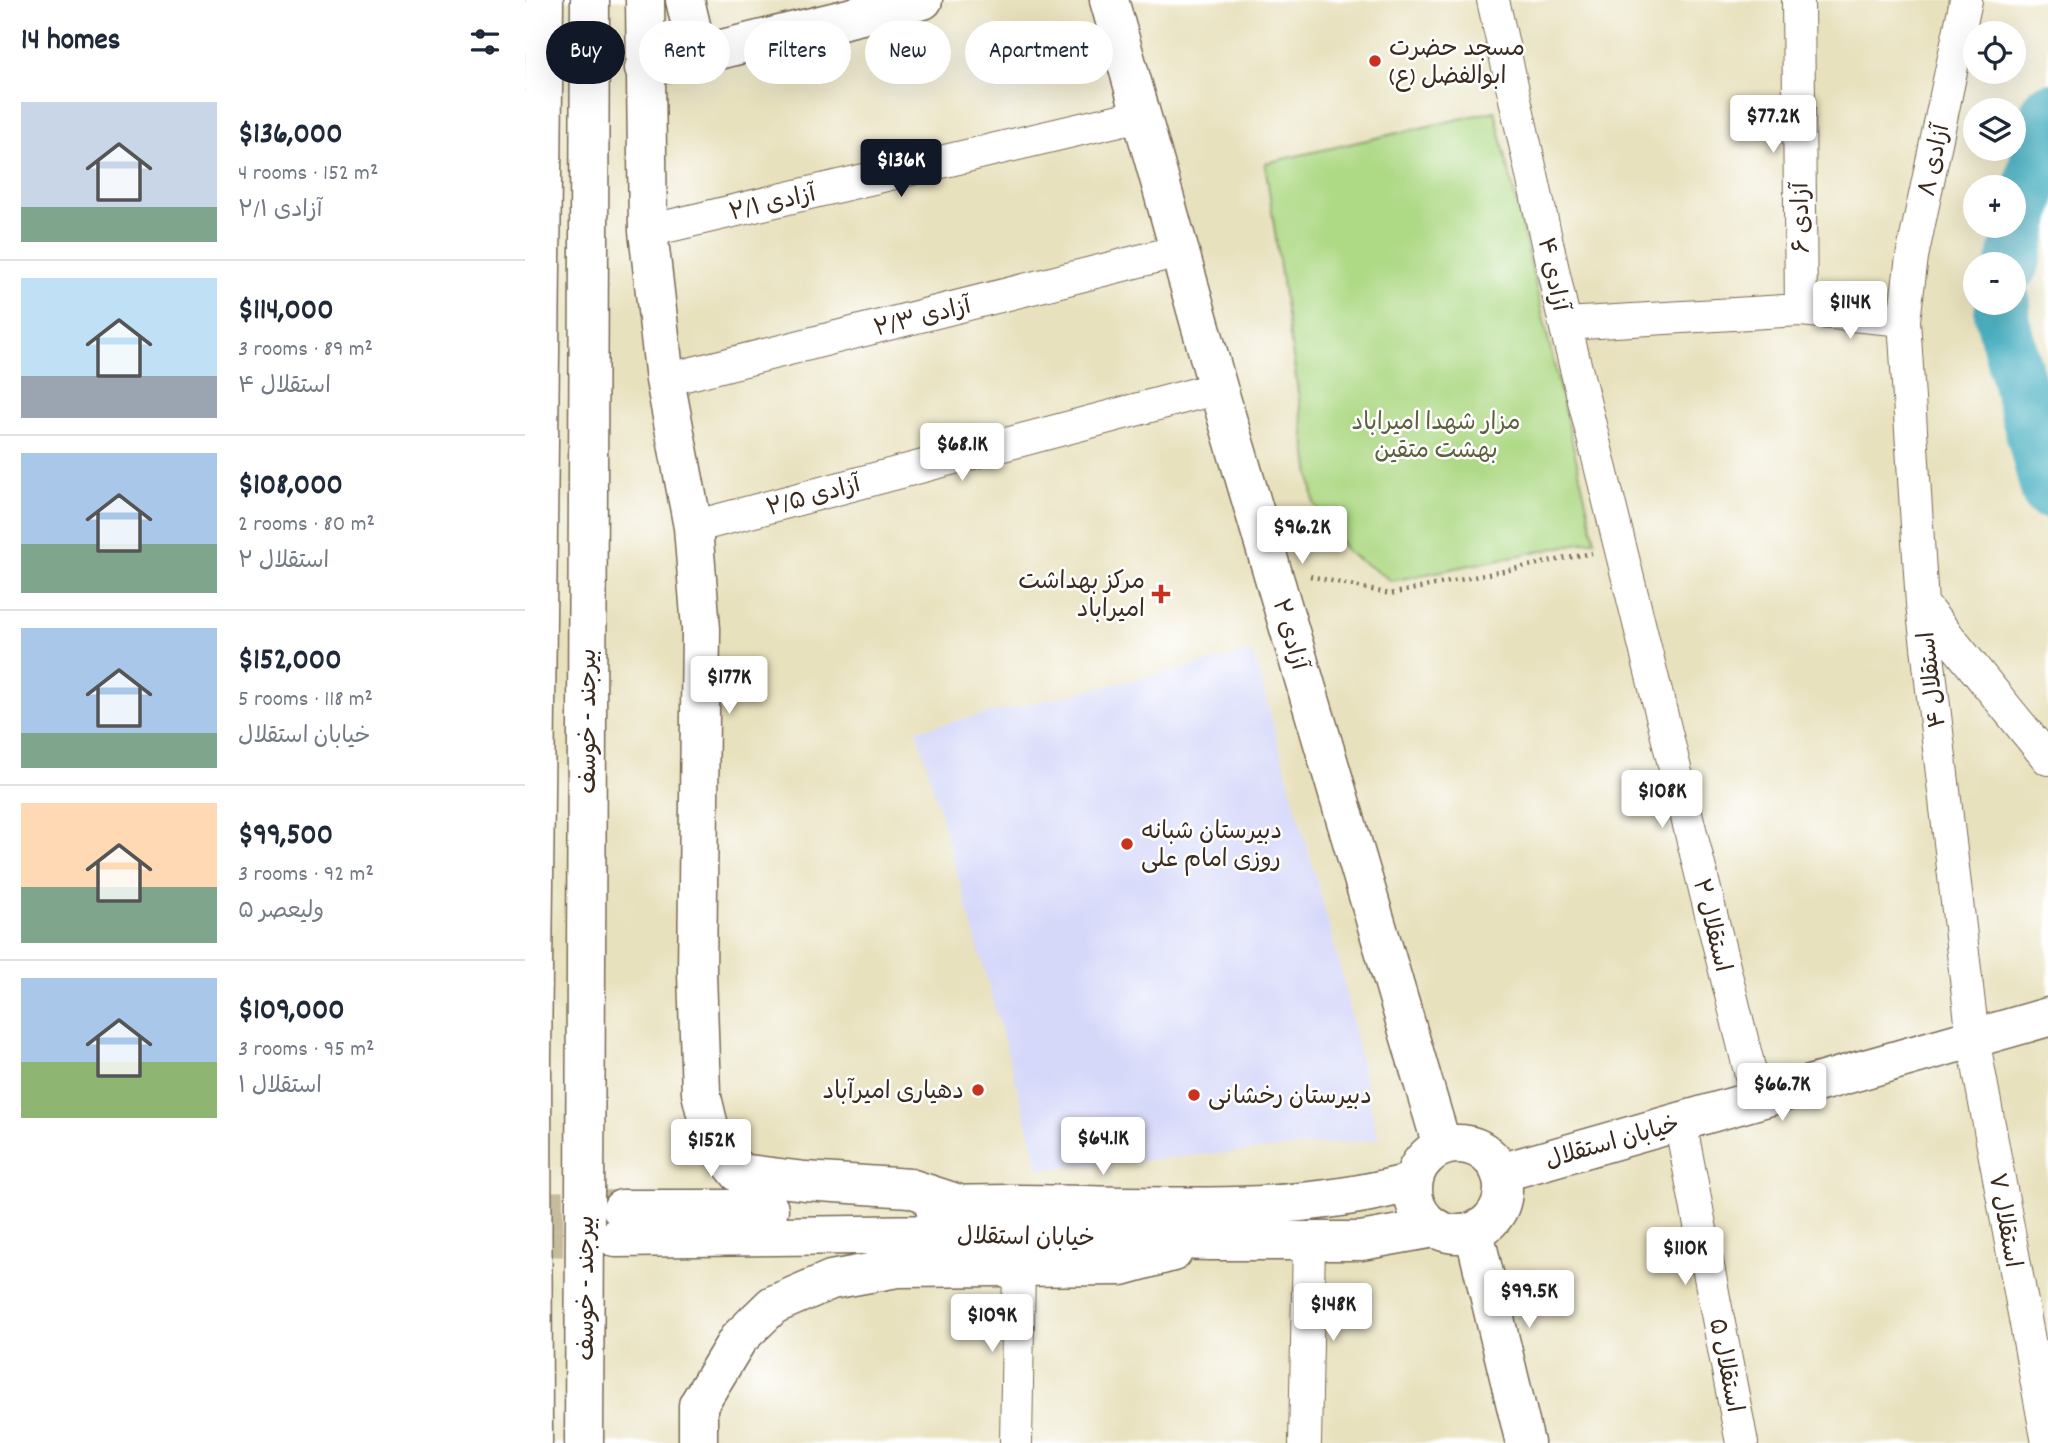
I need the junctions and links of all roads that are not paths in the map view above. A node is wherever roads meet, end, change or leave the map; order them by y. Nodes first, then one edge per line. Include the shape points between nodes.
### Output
1 (590, 0) edge
2 (645, 0) edge
3 (685, 0) edge
4 (923, 0) edge
5 (1109, 0) edge
6 (1493, 0) edge
7 (1798, 0) edge
8 (1966, 0) edge
9 (645, 21) edge
10 (690, 21) edge
11 (538, 25) edge
12 (730, 47) edge
13 (645, 84) edge
14 (1141, 115) junction
15 (648, 231) junction
16 (1179, 251) junction
17 (1801, 310) junction
18 (1904, 320) junction
19 (1565, 324) junction
20 (664, 380) junction
21 (1218, 388) junction
22 (693, 527) junction
23 (1619, 548) joint
24 (1922, 604) junction
25 (2048, 759) edge
26 (525, 965) edge
27 (2048, 1017) edge
28 (1973, 1038) junction
29 (532, 1059) junction
30 (1757, 1100) junction
31 (1680, 1121) junction
32 (1443, 1146) junction
33 (1500, 1173) junction
34 (1413, 1182) junction
35 (959, 1204) junction
36 (1434, 1228) junction
37 (1475, 1232) junction
38 (1211, 1241) junction
39 (1310, 1241) junction
40 (1019, 1266) junction
41 (533, 1390) junction
42 (528, 1443) edge
43 (533, 1443) edge
44 (584, 1443) edge
45 (698, 1443) edge
46 (1016, 1443) edge
47 (1305, 1443) edge
48 (1525, 1443) edge
49 (1742, 1443) edge
50 (2048, 1443) edge

1 - 44 main road, بیرجند - خوسف
2 - 9 main road
3 - 10 main road
4 - 12 main road
5 - 14 main road, آزادی ۲
6 - 19 street, آزادی ۴
7 - 17 street, آزادی ۶
8 - 18 street, آزادی ۸ via 1912,257
11 - 29 main road
13 - 15 main road
14 - 15 street, آزادی ۲/۱
14 - 16 main road, آزادی ۲
15 - 20 main road
16 - 20 street, آزادی ۲/۳
16 - 21 main road, آزادی ۲
17 - 18 street
17 - 19 street
18 - 24 street, استقلال ۴
19 - 23 street, آزادی ۴
20 - 22 main road
21 - 22 street, آزادی ۲/۵
21 - 32 main road, آزادی ۲
22 - 35 main road via 701,629 697,973 701,1093 712,1139 739,1173 910,1188
23 - 30 street, استقلال ۲
24 - 25 street
24 - 28 street, استقلال ۴
26 - 29 main road
27 - 28 main road, خیابان استقلال
28 - 30 main road, خیابان استقلال
28 - 50 street, استقلال ۷
29 - 41 main road
30 - 31 main road, خیابان استقلال
31 - 33 main road, خیابان استقلال
31 - 49 street, استقلال ۵
32 - 33 main road via 1456,1144 1483,1151
32 - 34 main road via 1423,1161
33 - 37 main road via 1499,1207
34 - 35 main road, خیابان استقلال via 1369,1194 1301,1202 1180,1208
34 - 36 main road via 1421,1216
35 - 38 main road, خیابان استقلال via 619,1223
36 - 37 main road via 1460,1235
36 - 39 main road, خیابان استقلال via 1361,1241
37 - 48 main road
38 - 39 main road, خیابان استقلال
38 - 40 main road via 1122,1266
39 - 47 street
40 - 45 main road via 897,1268 831,1280 773,1305 738,1339 698,1405
40 - 46 street
41 - 42 main road
41 - 43 main road

